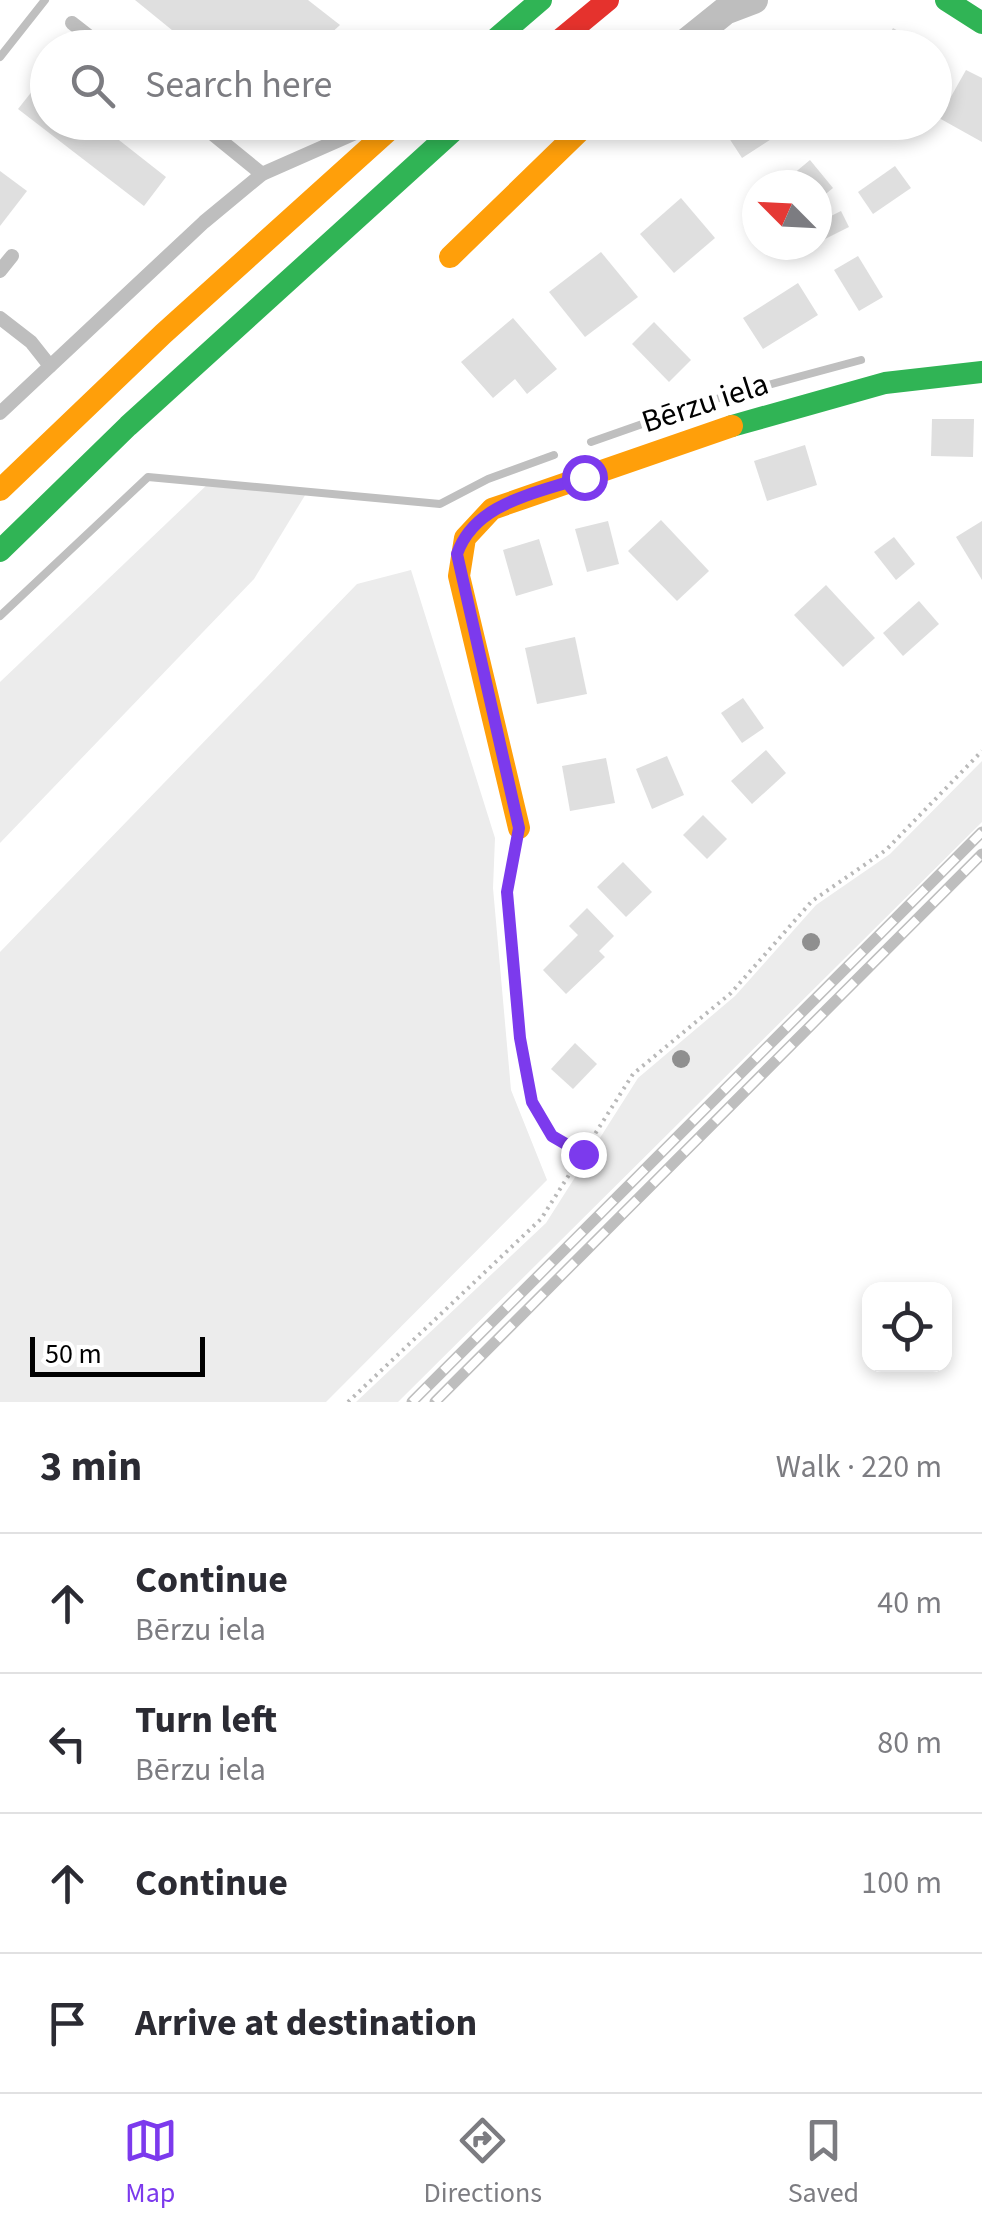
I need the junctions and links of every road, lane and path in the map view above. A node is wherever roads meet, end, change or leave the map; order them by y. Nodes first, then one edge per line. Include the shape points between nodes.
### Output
1 (541, 0) edge
2 (608, 0) edge
3 (754, 0) edge
4 (946, 0) edge
5 (72, 23) dead end
6 (982, 23) edge
7 (81, 30) edge
8 (506, 30) edge
9 (572, 30) edge
10 (701, 30) edge
11 (220, 140) edge
12 (342, 140) edge
13 (378, 140) edge
14 (443, 140) edge
15 (570, 140) edge
16 (262, 174) junction
17 (12, 256) dead end
18 (450, 257) dead end
19 (0, 271) edge
20 (0, 318) edge
21 (163, 334) junction
22 (50, 366) junction
23 (982, 372) edge
24 (185, 374) junction
25 (0, 413) edge
26 (0, 490) edge
27 (0, 551) edge
28 (982, 752) edge
29 (519, 828) joint
30 (583, 1154) junction
31 (348, 1402) edge

1 - 8 main road
2 - 9 main road
3 - 10 street
4 - 6 main road
5 - 7 lane
11 - 16 lane
12 - 16 lane
13 - 21 main road
14 - 24 main road
15 - 18 main road
16 - 22 lane
17 - 19 lane
20 - 22 lane
21 - 24 main road via 154,355 157,367 166,376
21 - 26 main road
22 - 25 lane
23 - 29 main road, Bērzu iela via 885,384 736,425 492,509 464,532 458,576
24 - 27 main road
28 - 30 path via 886,850 812,901 731,993 651,1055
29 - 30 path via 507,892 532,1102 552,1136
30 - 31 path via 542,1219

